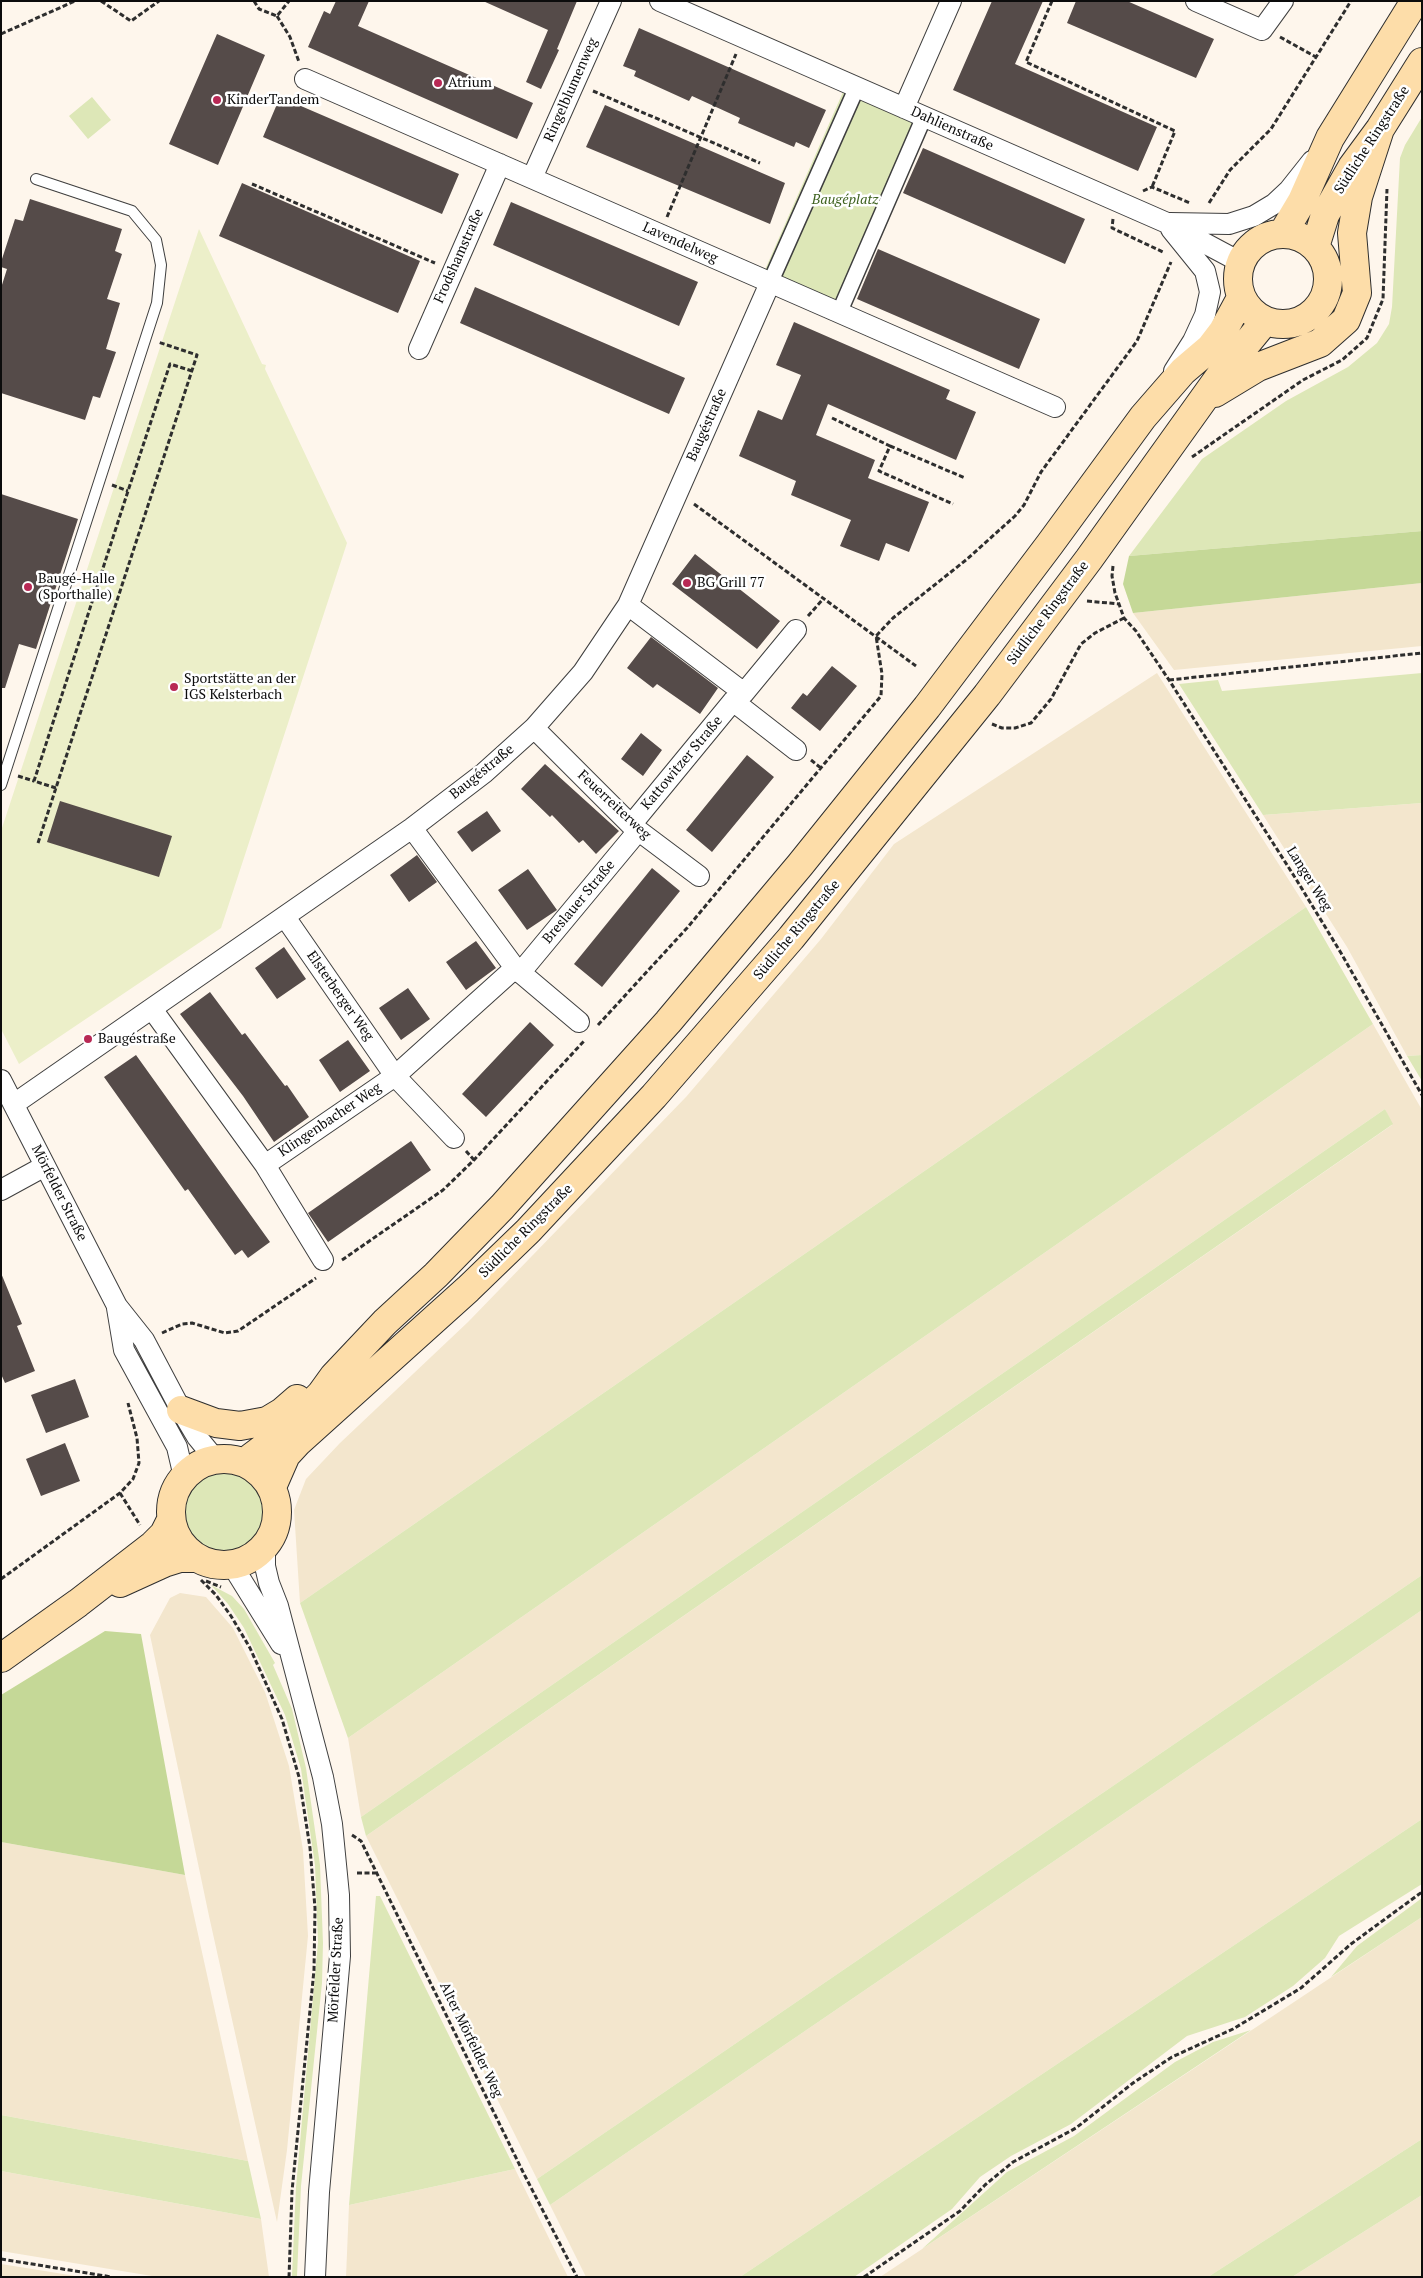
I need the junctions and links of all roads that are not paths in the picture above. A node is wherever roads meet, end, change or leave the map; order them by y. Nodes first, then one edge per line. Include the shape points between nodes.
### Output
1 (610, 1) edge
2 (660, 1) edge
3 (950, 1) edge
4 (1196, 1) edge
5 (1283, 1) edge
6 (1415, 1) edge
7 (1422, 62) edge
8 (305, 79) road end
9 (857, 88) junction
10 (904, 108) junction
11 (924, 117) junction
12 (1380, 129) junction
13 (1330, 138) junction
14 (500, 164) junction
15 (532, 178) junction
16 (36, 179) dead end
17 (1167, 223) junction
18 (1283, 233) junction
19 (1315, 247) junction
20 (1240, 262) junction
21 (770, 283) junction
22 (1241, 298) junction
23 (839, 313) junction
24 (1265, 321) junction
25 (419, 349) dead end
26 (1200, 403) junction
27 (1055, 407) dead end
28 (1143, 417) junction
29 (628, 605) junction
30 (796, 630) dead end
31 (738, 697) junction
32 (534, 728) junction
33 (796, 750) dead end
34 (5, 759) edge
35 (1, 785) edge
36 (412, 828) junction
37 (634, 828) junction
38 (699, 876) dead end
39 (285, 917) junction
40 (517, 970) junction
41 (152, 1009) junction
42 (587, 1029) road end
43 (395, 1076) junction
44 (1, 1080) edge
45 (14, 1104) junction
46 (454, 1138) dead end
47 (265, 1165) junction
48 (45, 1166) junction
49 (1, 1190) edge
50 (328, 1265) road end
51 (117, 1306) junction
52 (334, 1376) junction
53 (181, 1410) junction
54 (215, 1459) junction
55 (244, 1462) junction
56 (184, 1477) junction
57 (272, 1487) junction
58 (171, 1520) junction
59 (265, 1547) junction
60 (232, 1565) junction
61 (198, 1568) junction
62 (78, 1603) junction
63 (1, 1658) edge
64 (293, 1668) junction
65 (315, 2277) edge

1 - 15 street, Ringelblumenweg
2 - 9 street, Dahlienstraße
3 - 10 street
4 - 5 street via 1262,30
6 - 13 main road
7 - 12 main road, Südliche Ringstraße
8 - 14 street, Lavendelweg
9 - 10 street, Dahlienstraße
9 - 21 street
10 - 11 street, Dahlienstraße
11 - 17 street, Dahlienstraße
11 - 23 street
12 - 19 main road, Südliche Ringstraße via 1352,167 1325,215
12 - 26 main road via 1358,197 1352,232 1357,293 1346,320 1320,343 1258,367
13 - 17 street via 1289,190 1254,216 1229,224
13 - 18 main road via 1302,201
14 - 15 street, Lavendelweg
14 - 25 street, Frodshamstraße
15 - 21 street, Lavendelweg
16 - 34 lane via 132,211 156,240 161,265 156,303 145,338
17 - 20 street, Dahlienstraße
17 - 28 street via 1205,271 1210,292 1205,315 1193,341
18 - 19 main road via 1299,236
18 - 20 main road via 1262,238 1249,248
19 - 24 main road via 1326,263 1329,278 1321,305 1312,315 1298,322 1279,325
20 - 22 main road via 1237,280
21 - 23 street, Lavendelweg
21 - 29 street, Baugéstraße
22 - 24 main road via 1248,309
22 - 28 main road via 1233,316 1210,348 1183,372
23 - 27 street, Lavendelweg
24 - 26 main road, Südliche Ringstraße
26 - 57 main road, Südliche Ringstraße via 1089,559 987,694 835,885 720,1021 528,1231 298,1442 286,1455
28 - 52 main road via 927,707 668,1022 502,1207
29 - 31 street
29 - 32 street, Baugéstraße via 584,672
30 - 31 street, Kattowitzer Straße
31 - 33 street
31 - 37 street, Kattowitzer Straße
32 - 36 street, Baugéstraße via 484,773
32 - 37 street, Feuerreiterweg
34 - 35 lane
36 - 39 street, Baugéstraße
36 - 40 street
37 - 38 street, Feuerreiterweg
37 - 40 street, Breslauer Straße
39 - 41 street, Baugéstraße
39 - 43 street, Elsterberger Weg
40 - 42 street
40 - 43 street
41 - 45 street, Baugéstraße
41 - 47 street, Klingenbacher Weg
43 - 46 street, Elsterberger Weg
43 - 47 street, Klingenbacher Weg
44 - 45 street, Mörfelder Straße
45 - 48 street, Mörfelder Straße
47 - 50 street, Klingenbacher Weg
48 - 49 street
48 - 51 street, Mörfelder Straße
51 - 53 street, Mörfelder Straße via 144,1340
51 - 56 street, Mörfelder Straße via 124,1350 177,1448
52 - 53 main road via 306,1391 267,1422 240,1426 216,1423
52 - 55 main road via 321,1394 277,1438
53 - 54 street, Mörfelder Straße
54 - 55 main road via 230,1458
54 - 56 main road via 198,1465
55 - 57 main road via 260,1472
56 - 58 main road via 171,1504
57 - 59 main road via 278,1518
58 - 61 main road via 176,1535
58 - 62 main road via 164,1534 153,1544
59 - 60 main road via 244,1562
59 - 64 street, Mörfelder Straße via 265,1566
60 - 61 main road via 214,1564
60 - 64 street, Mörfelder Straße via 275,1632
61 - 62 main road via 180,1558
62 - 63 main road
64 - 65 street, Mörfelder Straße via 307,1711 332,1824 339,1895 340,1956 319,2192

